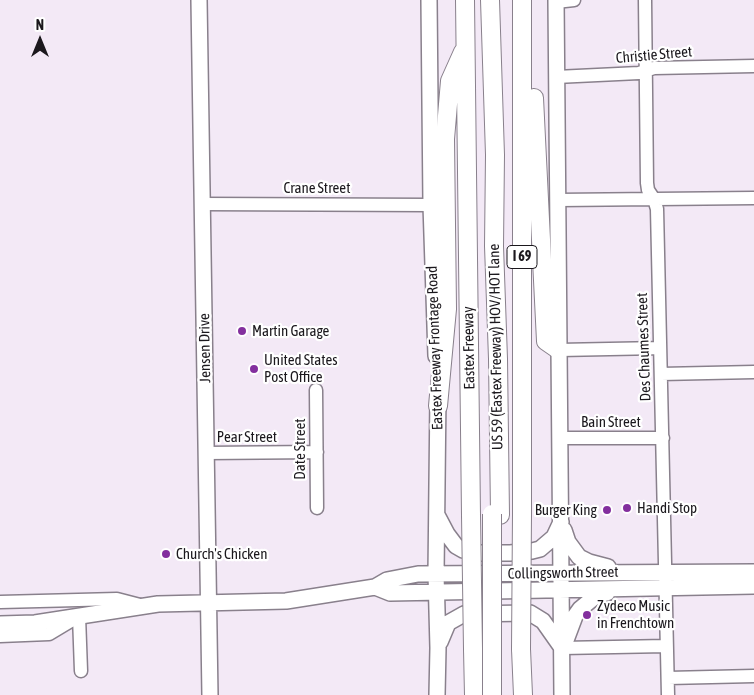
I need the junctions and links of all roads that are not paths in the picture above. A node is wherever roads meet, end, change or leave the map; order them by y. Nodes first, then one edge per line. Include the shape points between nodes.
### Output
1 (199, 0) edge
2 (429, 0) edge
3 (465, 0) edge
4 (490, 0) edge
5 (522, 0) edge
6 (574, 0) edge
7 (644, 0) edge
8 (556, 1) edge
9 (466, 44) junction
10 (523, 47) junction
11 (754, 66) edge
12 (645, 71) junction
13 (556, 77) junction
14 (754, 198) edge
15 (654, 199) junction
16 (558, 200) junction
17 (202, 204) junction
18 (431, 205) junction
19 (660, 348) junction
20 (559, 350) junction
21 (754, 372) edge
22 (661, 374) junction
23 (316, 390) dead end
24 (438, 406) junction
25 (560, 438) junction
26 (663, 438) junction
27 (317, 452) junction
28 (206, 453) junction
29 (317, 508) dead end
30 (436, 514) junction
31 (496, 514) junction
32 (562, 522) junction
33 (634, 572) junction
34 (754, 572) edge
35 (562, 573) junction
36 (436, 574) junction
37 (666, 580) junction
38 (754, 586) edge
39 (375, 588) junction
40 (626, 589) junction
41 (562, 590) junction
42 (436, 591) junction
43 (0, 602) edge
44 (209, 602) junction
45 (144, 606) junction
46 (0, 614) edge
47 (78, 616) junction
48 (0, 624) edge
49 (0, 636) edge
50 (666, 646) junction
51 (438, 648) junction
52 (562, 648) junction
53 (522, 669) junction
54 (81, 671) dead end
55 (754, 676) edge
56 (668, 678) junction
57 (210, 695) edge
58 (437, 695) edge
59 (474, 695) edge
60 (492, 695) edge
61 (500, 695) edge
62 (523, 695) edge
63 (533, 695) edge
64 (562, 695) edge
65 (668, 695) edge

1 - 17 main road, Jensen Drive
2 - 18 main road, Eastex Freeway Frontage Road
3 - 9 highway, Eastex Freeway
4 - 31 highway, US 59 (Eastex Freeway) HOV/HOT lane / I 69 via 498,358
5 - 10 highway, I 69
6 - 8 street
7 - 12 street, Des Chaumes Street
8 - 13 main road
9 - 24 highway via 450,81 445,139 447,309
9 - 59 highway, Eastex Freeway, bridge
10 - 20 highway via 532,73 546,340
10 - 53 highway, I 69, bridge
11 - 12 street, Christie Street via 654,68
12 - 13 street, Christie Street
12 - 15 street, Des Chaumes Street via 647,184
13 - 16 main road
14 - 15 street
15 - 16 street
15 - 19 street, Des Chaumes Street via 657,209
16 - 20 main road
17 - 18 street, Crane Street
17 - 28 main road, Jensen Drive
18 - 24 main road, Eastex Freeway Frontage Road
19 - 20 street
19 - 22 street, Des Chaumes Street
20 - 25 main road
21 - 22 street
22 - 26 street, Des Chaumes Street
23 - 27 street, Date Street
24 - 30 main road, Eastex Freeway Frontage Road
25 - 26 street, Bain Street
25 - 32 main road
26 - 37 street, Des Chaumes Street
27 - 28 street, Pear Street
27 - 29 street, Date Street
28 - 44 main road, Jensen Drive
30 - 32 main road via 456,546 480,553 540,549 554,537
30 - 36 main road, Eastex Freeway Frontage Road
31 - 60 highway, I 69, bridge
31 - 61 highway, US 59 (Eastex Freeway) HOV/HOT lane / I 69
32 - 33 main road via 568,542 579,557
32 - 35 main road
33 - 35 main road, Collingsworth Street
33 - 37 main road, Collingsworth Street
34 - 37 main road, Collingsworth Street
35 - 36 main road, Collingsworth Street
35 - 41 main road
36 - 39 main road, Collingsworth Street via 387,580
36 - 42 main road, Eastex Freeway Frontage Road
37 - 38 main road, Collingsworth Street
37 - 40 main road, Collingsworth Street
37 - 50 street, Des Chaumes Street
39 - 42 main road, Collingsworth Street via 390,593
39 - 44 main road, Collingsworth Street via 286,601
40 - 41 main road, Collingsworth Street
40 - 52 main road via 597,595 585,604 575,616
41 - 42 main road, Collingsworth Street
41 - 52 main road
42 - 51 main road, Eastex Freeway Frontage Road
43 - 45 street, Collingsworth Street via 117,598
44 - 45 main road, Collingsworth Street
44 - 57 main road, Jensen Drive
45 - 47 main road, Collingsworth Street
46 - 47 main road, Collingsworth Street
47 - 48 main road, Collingsworth Street via 35,623
47 - 49 street, Collingsworth Street via 49,634
47 - 54 street
50 - 52 street
50 - 56 street, Des Chaumes Street
51 - 52 main road via 448,623 464,614 530,613 543,621
51 - 58 main road, Eastex Freeway Frontage Road
52 - 64 main road
53 - 62 highway, I 69
53 - 63 highway
55 - 56 street
56 - 65 street, Des Chaumes Street

